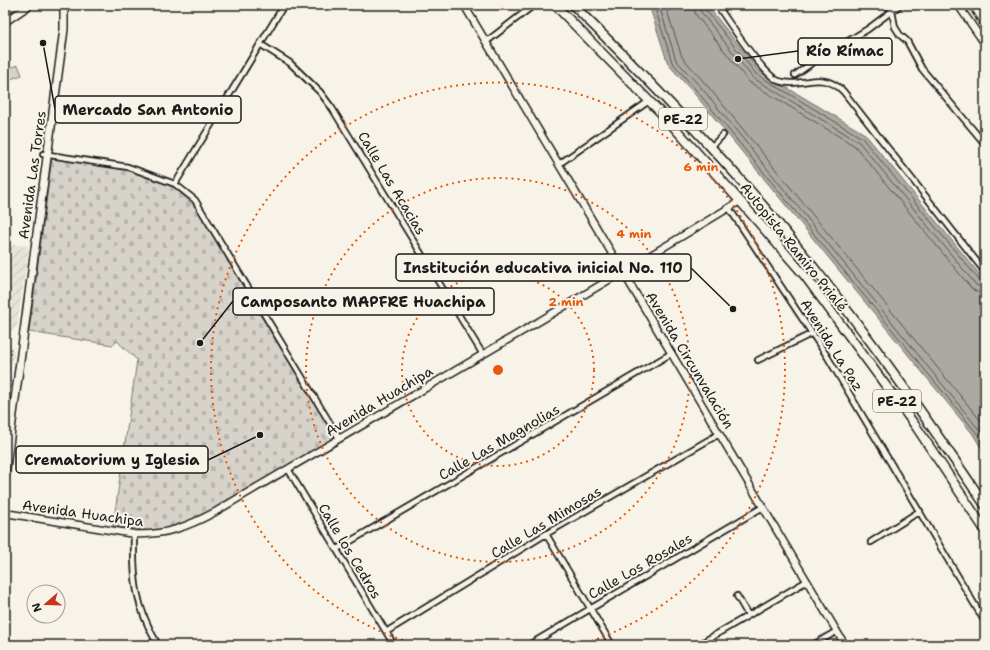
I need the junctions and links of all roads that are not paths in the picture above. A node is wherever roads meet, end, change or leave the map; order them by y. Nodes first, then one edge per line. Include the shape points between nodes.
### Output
1 (18, 5) edge
2 (30, 5) edge
3 (64, 5) edge
4 (284, 5) edge
5 (464, 5) edge
6 (534, 5) edge
7 (555, 5) edge
8 (573, 5) edge
9 (717, 5) edge
10 (888, 5) edge
11 (900, 5) edge
12 (958, 5) edge
13 (5, 10) edge
14 (892, 11) junction
15 (5, 22) edge
16 (486, 42) junction
17 (260, 44) junction
18 (985, 44) edge
19 (795, 75) dead end
20 (649, 101) junction
21 (723, 135) dead end
22 (985, 144) edge
23 (710, 148) junction
24 (45, 155) junction
25 (559, 164) junction
26 (174, 184) junction
27 (740, 201) junction
28 (729, 208) junction
29 (788, 237) junction
30 (624, 272) junction
31 (985, 272) edge
32 (813, 333) junction
33 (482, 353) junction
34 (672, 353) junction
35 (758, 360) dead end
36 (719, 434) junction
37 (339, 438) junction
38 (5, 443) edge
39 (288, 469) junction
40 (5, 475) edge
41 (985, 505) edge
42 (763, 507) junction
43 (920, 511) junction
44 (5, 513) edge
45 (985, 530) edge
46 (134, 534) junction
47 (546, 534) junction
48 (871, 542) dead end
49 (337, 550) junction
50 (806, 580) junction
51 (737, 596) dead end
52 (590, 608) junction
53 (748, 615) junction
54 (985, 622) edge
55 (837, 631) junction
56 (386, 632) junction
57 (158, 645) edge
58 (394, 645) edge
59 (529, 645) edge
60 (612, 645) edge
61 (698, 645) edge
62 (813, 645) edge
63 (845, 645) edge

1 - 13 main road
2 - 15 street
3 - 24 main road, Avenida Las Torres
4 - 17 street
5 - 16 street, Avenida Circunvalación
6 - 16 street
7 - 20 highway, Autopista Ramiro Prialé / PE-22
8 - 23 highway, Autopista Ramiro Prialé / PE-22
9 - 31 street via 773,77 788,82 813,79 832,82 843,91
10 - 14 street
11 - 14 street
12 - 18 street
14 - 19 street via 868,30
14 - 22 street via 895,27 908,41 922,69
16 - 25 street, Avenida Circunvalación
17 - 26 street
17 - 33 street, Calle Las Acacias via 290,63 320,92 332,108
20 - 25 street
20 - 27 highway, Autopista Ramiro Prialé / PE-22
21 - 23 street
23 - 29 highway, Autopista Ramiro Prialé / PE-22
24 - 26 street via 128,167
24 - 38 main road, Avenida Las Torres
24 - 40 main road, Avenida Las Torres
25 - 30 street, Avenida Circunvalación
26 - 37 street via 195,200
27 - 28 street, Avenida Huachipa
27 - 29 highway via 752,201
27 - 45 highway, Autopista Ramiro Prialé / PE-22 via 810,282 917,428
28 - 30 street, Avenida Huachipa
28 - 32 street, Avenida La Paz
29 - 41 highway, Autopista Ramiro Prialé / PE-22 via 924,414
30 - 33 street, Avenida Huachipa
30 - 34 street, Avenida Circunvalación
32 - 35 street
32 - 43 street, Avenida La Paz
33 - 37 street, Avenida Huachipa
34 - 36 street, Avenida Circunvalación
34 - 49 street, Calle Las Magnolias
36 - 42 street, Avenida Circunvalación
36 - 47 street, Calle Las Mimosas
37 - 39 street, Avenida Huachipa
39 - 46 street, Avenida Huachipa via 195,523 151,535
39 - 49 street, Calle los Cedros
42 - 50 street, Avenida Circunvalación
42 - 52 street, Calle Los Rosales
43 - 48 street
43 - 54 street, Avenida La Paz
44 - 46 street, Avenida Huachipa
46 - 57 street via 137,598
47 - 52 street
47 - 56 street, Calle Las Mimosas
49 - 56 street, Calle los Cedros
50 - 53 street
50 - 55 street, Avenida Circunvalación
51 - 53 street
52 - 59 street, Calle Los Rosales
52 - 60 street
53 - 61 street
55 - 62 street
55 - 63 street, Avenida Circunvalación
56 - 58 street, Calle los Cedros

